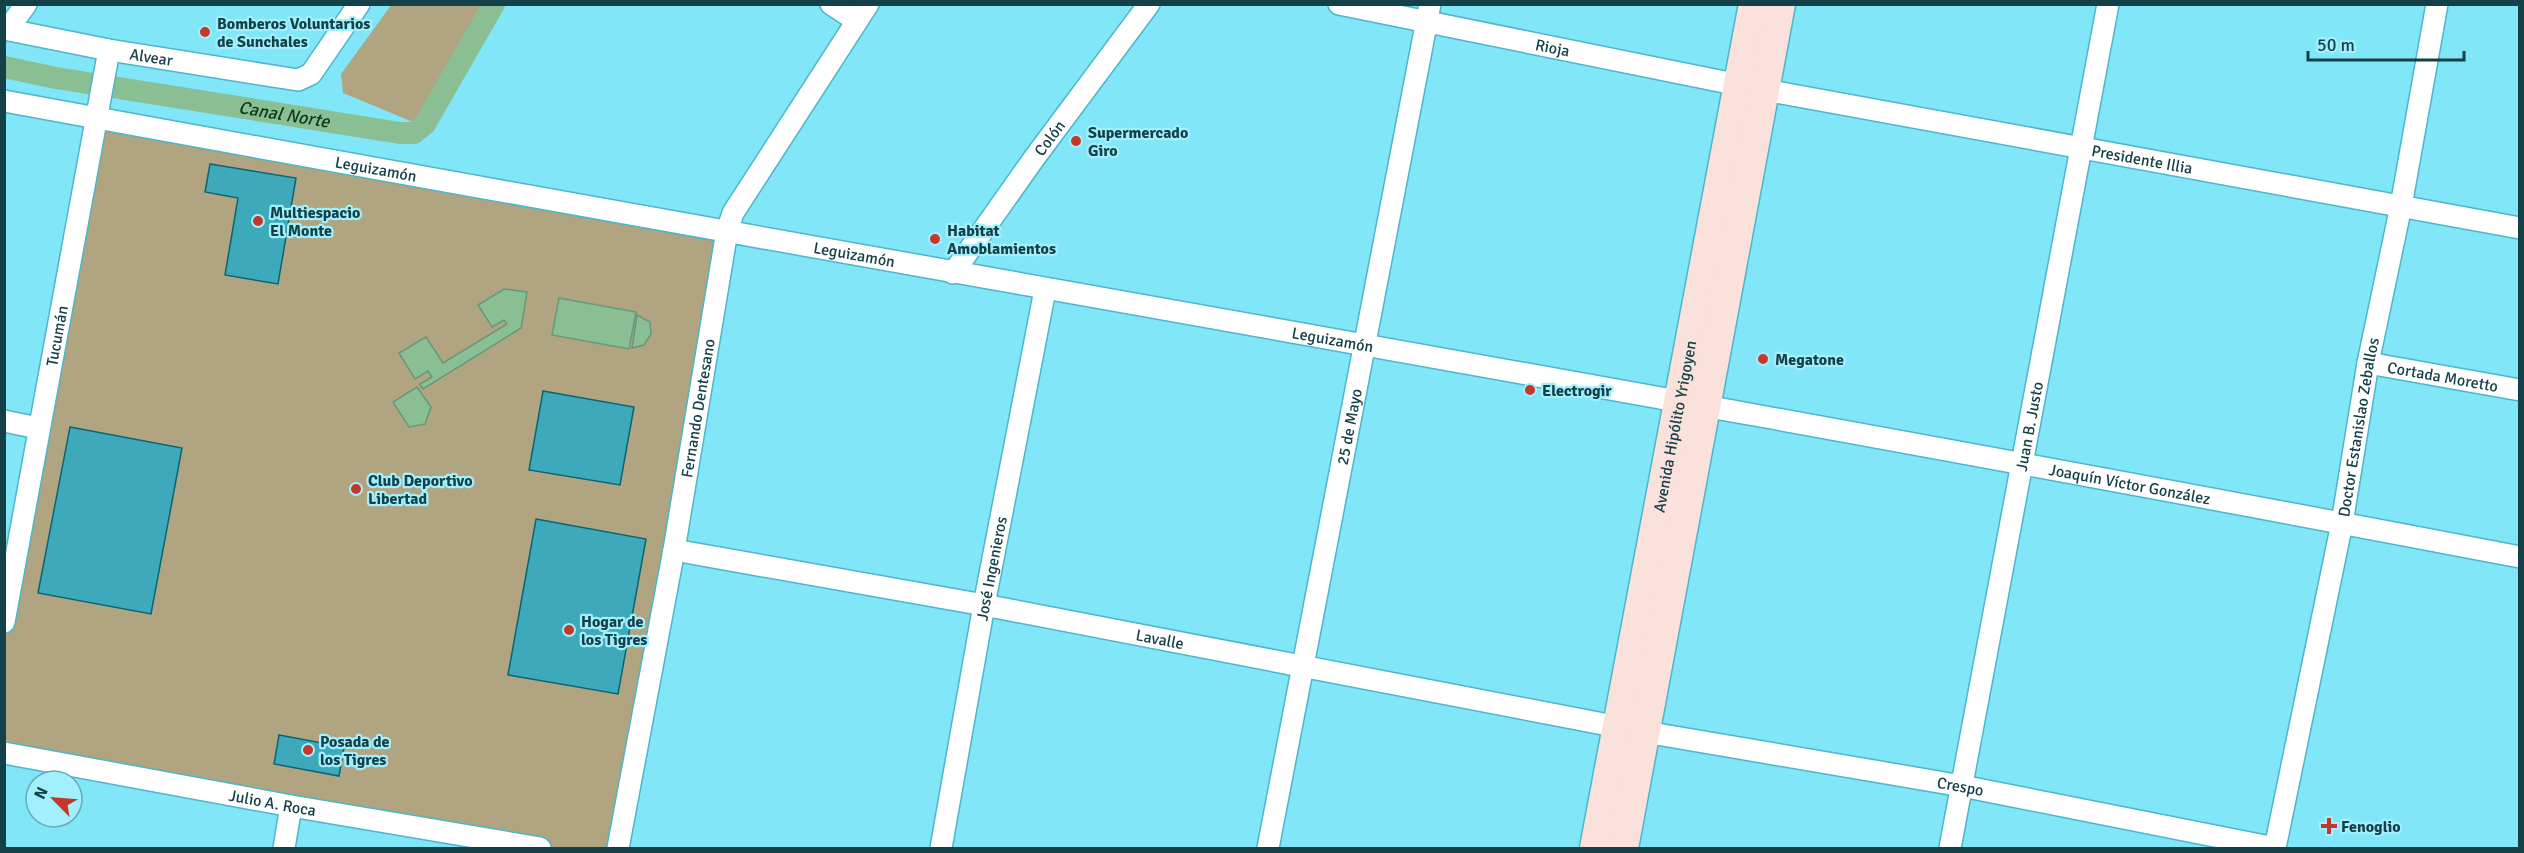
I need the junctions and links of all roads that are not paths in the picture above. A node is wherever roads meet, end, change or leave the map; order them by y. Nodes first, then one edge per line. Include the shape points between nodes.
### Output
1 (26, 4) edge
2 (359, 4) edge
3 (831, 4) edge
4 (1149, 4) edge
5 (1339, 4) edge
6 (1754, 4) edge
7 (1780, 4) edge
8 (2108, 4) edge
9 (2437, 4) edge
10 (862, 13) edge
11 (1429, 14) edge
12 (6, 29) edge
13 (109, 50) junction
14 (1752, 87) junction
15 (4, 101) edge
16 (95, 117) junction
17 (2082, 147) junction
18 (2400, 206) junction
19 (2520, 228) edge
20 (727, 231) junction
21 (953, 273) junction
22 (1046, 290) junction
23 (1364, 343) junction
24 (2368, 363) junction
25 (2520, 390) edge
26 (1692, 405) junction
27 (4, 421) edge
28 (38, 428) junction
29 (2021, 464) junction
30 (2342, 523) junction
31 (674, 550) junction
32 (2520, 557) edge
33 (984, 605) junction
34 (4, 622) edge
35 (1303, 668) junction
36 (1631, 729) junction
37 (4, 753) edge
38 (1962, 786) junction
39 (291, 806) junction
40 (2275, 848) edge
41 (284, 849) edge
42 (540, 849) edge
43 (618, 849) edge
44 (941, 849) edge
45 (1268, 849) edge
46 (1595, 849) edge
47 (1623, 849) edge
48 (1950, 849) edge

1 - 12 street
2 - 13 street, Alvear via 310,74 298,80
3 - 10 street
4 - 21 street, Colón
5 - 11 street, Rioja
6 - 14 street, Avenida Hipólito Yrigoyen
7 - 14 street, Avenida Hipólito Yrigoyen
8 - 17 street, Juan B. Justo
9 - 18 street, Doctor Estanislao Zeballos
10 - 20 street, Fernando Dentesano via 733,213
11 - 14 street, Rioja
11 - 23 street, 25 de Mayo
12 - 13 street, Alvear
13 - 16 street, Tucumán
14 - 17 street, Presidente Illia
14 - 26 street, Avenida Hipólito Yrigoyen
15 - 16 street, Leguizamón
16 - 20 street, Leguizamón
16 - 28 street, Tucumán
17 - 18 street, Presidente Illia
17 - 29 street, Juan B. Justo
18 - 19 street, Presidente Illia
18 - 24 street, Doctor Estanislao Zeballos
20 - 21 street, Leguizamón
20 - 31 street, Fernando Dentesano
21 - 22 street, Leguizamón
22 - 23 street, Leguizamón
22 - 33 street, José Ingenieros
23 - 26 street, Leguizamón
23 - 35 street, 25 de Mayo
24 - 25 street, Cortada Moretto
24 - 30 street, Doctor Estanislao Zeballos
26 - 29 street, Joaquín Víctor González
26 - 36 street, Avenida Hipólito Yrigoyen
27 - 28 street
28 - 34 street, Tucumán
29 - 30 street, Joaquín Víctor González
29 - 38 street, Juan B. Justo
30 - 32 street, Joaquín Víctor González
30 - 40 street, Doctor Estanislao Zeballos
31 - 33 street, Lavalle
31 - 43 street, Fernando Dentesano
33 - 35 street, Lavalle
33 - 44 street, José Ingenieros
35 - 36 street, Lavalle
35 - 45 street, 25 de Mayo
36 - 38 street, Crespo
36 - 46 street, Avenida Hipólito Yrigoyen
36 - 47 street, Avenida Hipólito Yrigoyen
37 - 39 street, Julio A. Roca
38 - 40 street, Crespo
38 - 48 street, Juan B. Justo
39 - 41 street
39 - 42 street, Julio A. Roca

